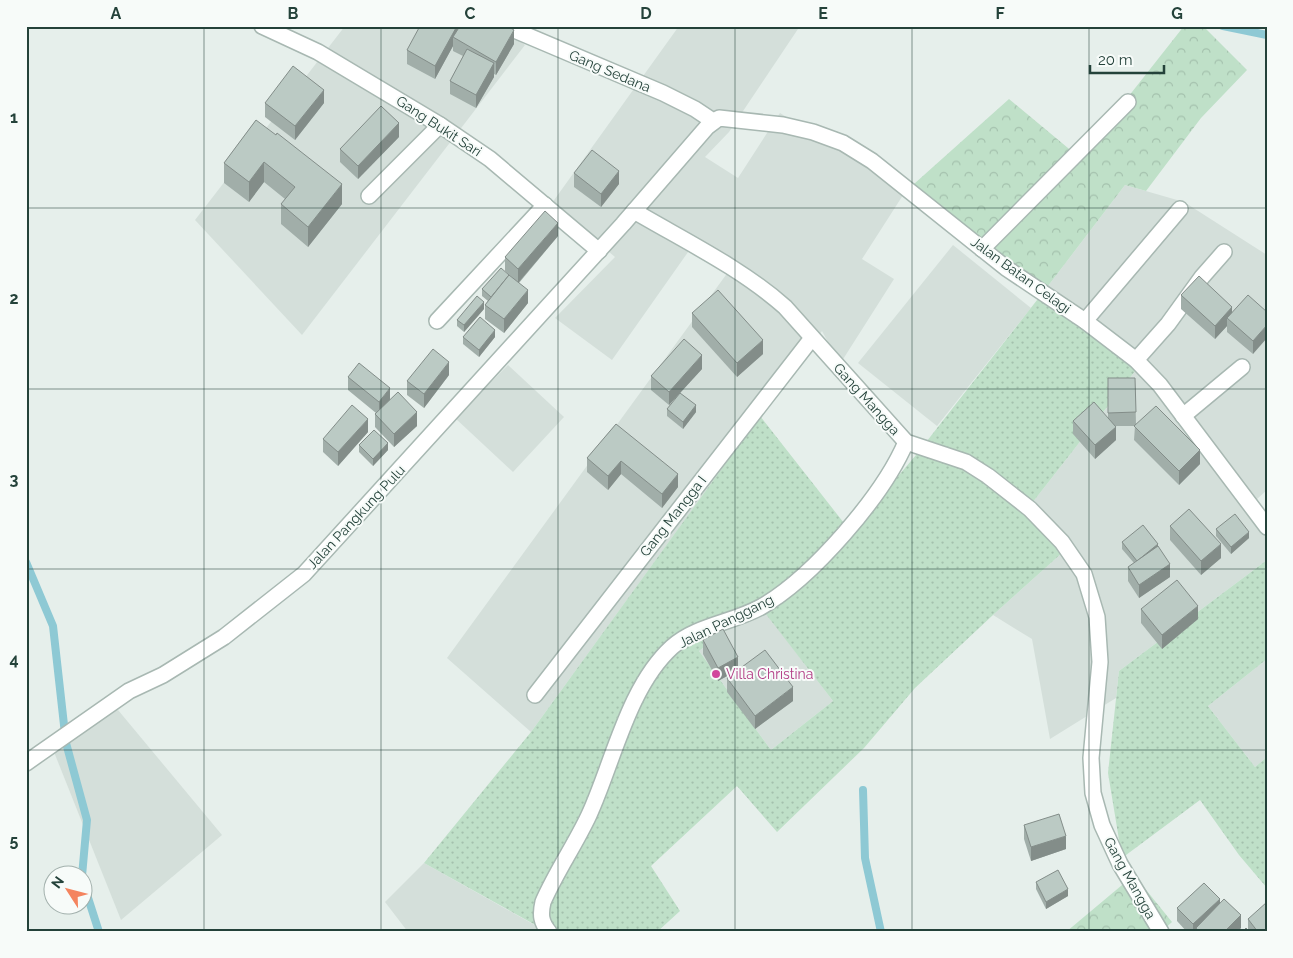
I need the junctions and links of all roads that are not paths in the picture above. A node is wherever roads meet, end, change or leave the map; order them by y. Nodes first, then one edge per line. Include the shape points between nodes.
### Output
1 (262, 26) edge
2 (506, 26) edge
3 (1128, 102) dead end
4 (713, 121) junction
5 (440, 125) junction
6 (369, 196) dead end
7 (545, 205) junction
8 (1180, 209) dead end
9 (634, 211) junction
10 (982, 249) junction
11 (598, 251) junction
12 (1224, 252) dead end
13 (437, 321) dead end
14 (1085, 321) junction
15 (812, 338) junction
16 (1136, 360) junction
17 (1242, 367) dead end
18 (1183, 416) junction
19 (906, 442) junction
20 (1267, 527) edge
21 (535, 695) dead end
22 (26, 763) edge
23 (549, 932) edge
24 (1161, 932) edge

1 - 5 street, Gang Bukit Sari via 318,52
2 - 4 street, Gang Sedana via 663,93
3 - 10 street
4 - 9 street, Jalan Pangkung Pulu
4 - 10 street, Jalan Batan Celagi via 719,118 783,125 843,143 872,161
5 - 6 street
5 - 7 street, Gang Bukit Sari via 490,159
7 - 11 street, Gang Bukit Sari
7 - 13 street
8 - 14 street
9 - 11 street, Jalan Pangkung Pulu
9 - 15 street, Gang Mangga via 766,290
10 - 14 street, Jalan Batan Celagi
11 - 22 street, Jalan Pangkung Pulu via 304,574 224,637 163,675 129,691
12 - 16 street
14 - 16 street, Jalan Batan Celagi
15 - 19 street, Gang Mangga
15 - 21 street, Gang Mangga I
16 - 18 street, Jalan Batan Celagi
17 - 18 street
18 - 20 street, Jalan Batan Celagi
19 - 23 street, Jalan Panggang via 882,484 857,517 813,566 783,593 759,608 705,628 681,641 652,670 631,709 589,815 548,889 541,913
19 - 24 street, Gang Mangga via 966,462 988,476 1062,542 1084,574 1096,617 1100,662 1091,758 1094,793 1102,825 1120,864

